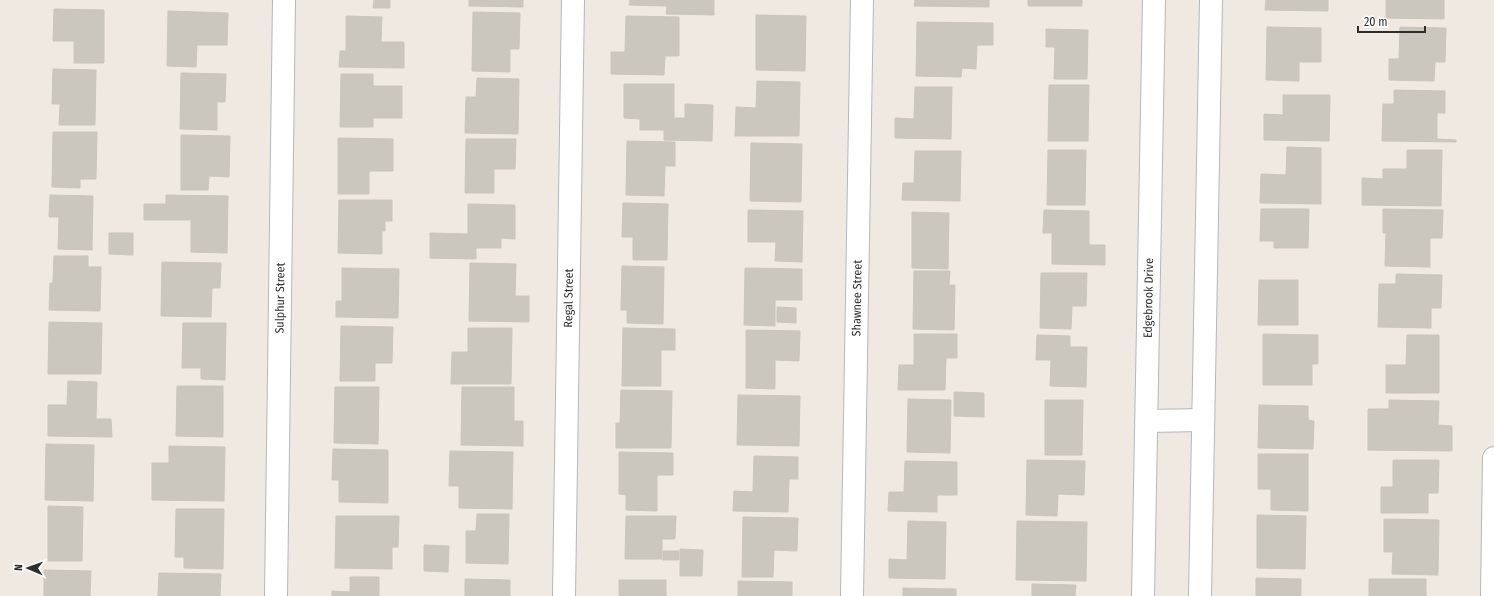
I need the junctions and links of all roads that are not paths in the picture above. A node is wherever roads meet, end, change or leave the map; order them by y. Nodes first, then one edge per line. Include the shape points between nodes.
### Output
1 (284, 0) edge
2 (573, 0) edge
3 (862, 0) edge
4 (1154, 0) edge
5 (1211, 0) edge
6 (1203, 420) junction
7 (1147, 421) junction
8 (1494, 458) edge
9 (276, 596) edge
10 (564, 596) edge
11 (852, 596) edge
12 (1143, 596) edge
13 (1200, 596) edge
14 (1492, 596) edge

1 - 9 street, Sulphur Street
2 - 10 street, Regal Street
3 - 11 street, Shawnee Street
4 - 7 street, Edgebrook Drive
5 - 6 street
6 - 7 street
6 - 13 street
7 - 12 street, Edgebrook Drive
8 - 14 street

